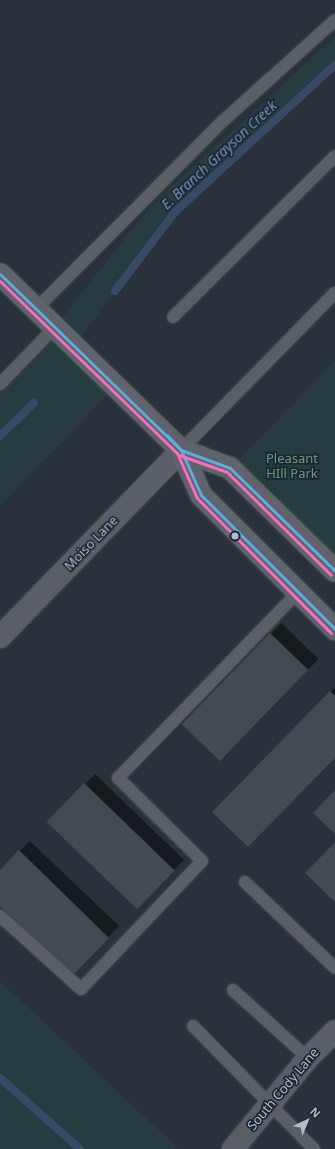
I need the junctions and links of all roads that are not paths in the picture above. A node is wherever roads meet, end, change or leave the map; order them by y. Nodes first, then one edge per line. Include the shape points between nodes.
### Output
1 (335, 20) edge
2 (335, 156) edge
3 (0, 274) edge
4 (335, 293) edge
5 (36, 309) junction
6 (173, 317) dead end
7 (55, 327) junction
8 (0, 384) edge
9 (181, 450) junction
10 (335, 571) edge
11 (298, 592) junction
12 (335, 629) edge
13 (0, 637) edge
14 (245, 882) dead end
15 (0, 916) edge
16 (335, 968) edge
17 (233, 990) dead end
18 (193, 1026) dead end
19 (335, 1031) edge
20 (308, 1058) junction
21 (269, 1105) junction
22 (234, 1149) edge
23 (314, 1149) edge

1 - 5 lane via 223,121
2 - 6 lane
3 - 5 main road
4 - 9 lane
5 - 7 main road
7 - 8 lane
7 - 9 main road
9 - 10 main road via 230,468
9 - 11 main road via 201,494
9 - 13 street, Moiso Lane
11 - 12 main road
11 - 15 lane via 118,778 202,861 82,989
14 - 16 lane
17 - 20 lane
18 - 21 lane
19 - 20 street, South Cody Lane
20 - 21 street, South Cody Lane
21 - 22 street, South Cody Lane
21 - 23 lane

